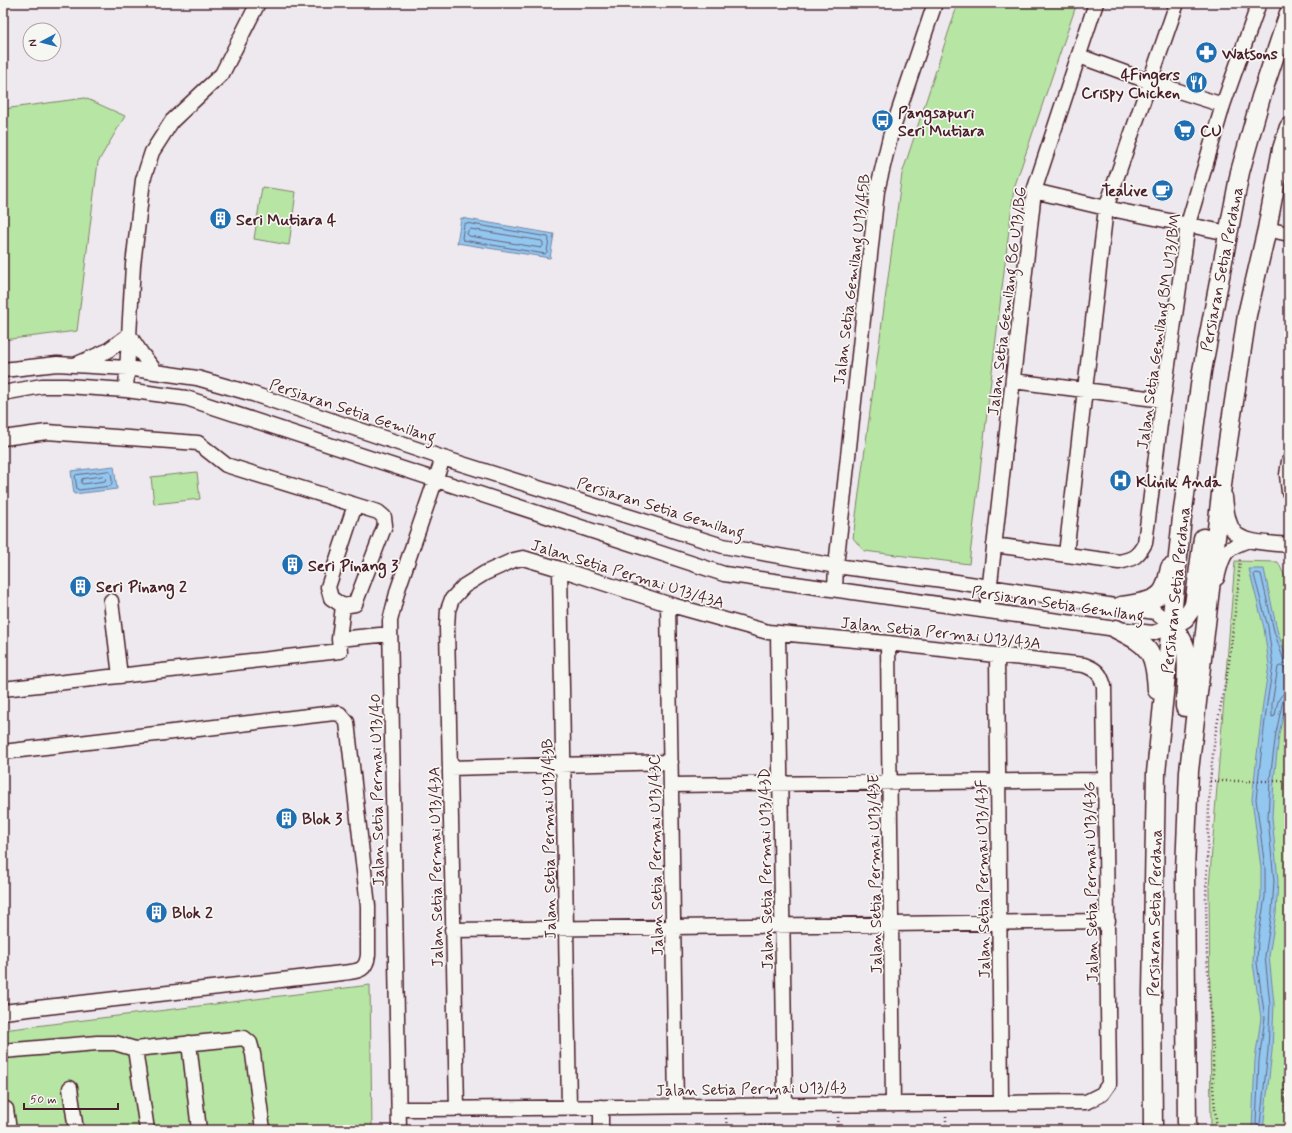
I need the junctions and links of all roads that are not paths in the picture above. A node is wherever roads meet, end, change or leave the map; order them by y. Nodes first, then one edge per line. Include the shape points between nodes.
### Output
1 (258, 3) edge
2 (934, 3) edge
3 (1096, 3) edge
4 (1177, 3) edge
5 (1259, 3) edge
6 (1289, 13) edge
7 (1289, 43) edge
8 (1079, 56) junction
9 (1269, 73) junction
10 (1150, 82) junction
11 (1223, 106) junction
12 (1289, 127) edge
13 (1034, 191) junction
14 (1106, 208) junction
15 (1188, 224) junction
16 (1267, 229) junction
17 (1228, 234) junction
18 (1289, 234) edge
19 (129, 335) junction
20 (74, 365) junction
21 (127, 368) junction
22 (3, 370) edge
23 (156, 372) junction
24 (1013, 381) junction
25 (126, 390) junction
26 (1085, 390) junction
27 (3, 393) edge
28 (1163, 400) junction
29 (3, 438) edge
30 (1226, 448) junction
31 (443, 458) junction
32 (1289, 461) edge
33 (1224, 468) junction
34 (436, 480) junction
35 (1289, 492) edge
36 (355, 505) junction
37 (1182, 517) junction
38 (1245, 542) junction
39 (994, 545) junction
40 (1289, 545) edge
41 (1066, 554) junction
42 (836, 566) junction
43 (560, 569) junction
44 (990, 587) junction
45 (835, 589) junction
46 (111, 601) dead end
47 (668, 604) junction
48 (343, 606) junction
49 (1121, 606) junction
50 (987, 610) junction
51 (1172, 626) junction
52 (1116, 629) junction
53 (778, 632) junction
54 (390, 634) junction
55 (1204, 637) junction
56 (888, 643) junction
57 (340, 645) junction
58 (997, 656) junction
59 (1096, 670) joint
60 (120, 676) junction
61 (3, 689) edge
62 (1159, 744) junction
63 (3, 752) edge
64 (671, 762) junction
65 (563, 765) junction
66 (450, 768) junction
67 (1189, 771) junction
68 (1105, 780) junction
69 (998, 781) junction
70 (890, 782) junction
71 (781, 784) junction
72 (671, 785) junction
73 (1108, 921) junction
74 (1000, 923) junction
75 (891, 924) junction
76 (782, 926) junction
77 (674, 927) junction
78 (566, 928) junction
79 (452, 930) junction
80 (1152, 993) junction
81 (3, 1012) edge
82 (189, 1044) junction
83 (135, 1049) junction
84 (3, 1051) edge
85 (70, 1088) dead end
86 (1102, 1094) joint
87 (1001, 1102) junction
88 (893, 1104) junction
89 (785, 1105) junction
90 (676, 1106) junction
91 (601, 1107) junction
92 (1187, 1107) junction
93 (569, 1108) junction
94 (6, 1109) dead end
95 (399, 1109) junction
96 (457, 1109) junction
97 (9, 1130) edge
98 (76, 1130) edge
99 (148, 1130) edge
100 (199, 1130) edge
101 (263, 1130) edge
102 (399, 1130) edge
103 (601, 1130) edge
104 (1153, 1130) edge
105 (1163, 1130) edge
106 (1187, 1130) edge
107 (1195, 1130) edge

1 - 19 street via 222,74 172,121 152,152 143,180
2 - 42 street, Jalan Setia Gemilang U13/45B via 890,137 877,191
3 - 8 street, Jalan Setia Gemilang BG U13/BG
4 - 10 street
5 - 11 street, Jalan Setia Gemilang BM U13/BM
6 - 9 main road, Persiaran Setia Perdana
7 - 9 main road
8 - 10 street
8 - 13 street, Jalan Setia Gemilang BG U13/BG
9 - 17 main road, Persiaran Setia Perdana via 1240,172
10 - 11 street
10 - 14 street
11 - 15 street, Jalan Setia Gemilang BM U13/BM
12 - 16 main road, Persiaran Setia Perdana via 1282,149
13 - 14 street
13 - 24 street, Jalan Setia Gemilang BG U13/BG
14 - 15 street
14 - 26 street
15 - 17 street
15 - 28 street, Jalan Setia Gemilang BM U13/BM
16 - 18 street
16 - 30 main road, Persiaran Setia Perdana via 1247,315
17 - 37 main road, Persiaran Setia Perdana via 1202,371
19 - 20 street via 107,351
19 - 21 street
19 - 23 street
20 - 21 street, Persiaran Setia Gemilang
20 - 22 street, Persiaran Setia Gemilang via 56,364
21 - 23 street, Persiaran Setia Gemilang
21 - 25 street
23 - 31 street, Persiaran Setia Gemilang via 197,378 253,394
24 - 26 street
24 - 39 street, Jalan Setia Gemilang BG U13/BG
25 - 27 street, Persiaran Setia Gemilang via 42,386
25 - 34 street, Persiaran Setia Gemilang via 186,398
26 - 28 street
26 - 41 street
28 - 41 street, Jalan Setia Gemilang BM U13/BM via 1148,526 1140,552 1131,560 1119,562
29 - 36 street via 47,432 198,443 226,465
30 - 33 main road, Persiaran Setia Perdana
30 - 51 main road via 1206,514 1194,605 1185,618
31 - 34 street, Jalan Setia Permai U13/40
31 - 42 street, Persiaran Setia Gemilang via 723,546
32 - 35 street
33 - 38 street via 1229,521 1235,533
33 - 55 main road, Persiaran Setia Perdana
34 - 45 street, Persiaran Setia Gemilang via 724,574
34 - 54 street, Jalan Setia Permai U13/40 via 398,589 390,621
36 - 48 street via 328,587 331,598
36 - 48 street via 378,512 384,517 385,525 355,604
37 - 49 main road via 1167,581 1161,593 1147,600
37 - 51 main road, Persiaran Setia Perdana
38 - 40 street
38 - 55 street via 1235,545 1226,552 1221,563
39 - 41 street
39 - 44 street, Jalan Setia Gemilang BG U13/BG
42 - 44 street, Persiaran Setia Gemilang
42 - 45 street, Jalan Setia Gemilang U13/45B
43 - 47 street, Jalan Setia Permai U13/43A
43 - 65 street, Jalan Setia Permai U13/43B
43 - 66 street, Jalan Setia Permai U13/43A via 523,558 514,560 464,586 452,599 448,610 447,627
44 - 49 street, Persiaran Setia Gemilang
44 - 50 street, Jalan Setia Gemilang BG U13/BG
45 - 50 street, Persiaran Setia Gemilang
46 - 60 street
47 - 53 street, Jalan Setia Permai U13/43A via 768,632
47 - 64 street, Jalan Setia Permai U13/43C
48 - 57 street
49 - 51 street, Persiaran Setia Gemilang via 1155,612
50 - 52 street, Persiaran Setia Gemilang
51 - 52 street, Persiaran Setia Gemilang via 1153,633
51 - 62 main road, Persiaran Setia Perdana
51 - 67 main road via 1180,635 1187,659 1184,725
52 - 62 main road via 1147,648 1154,662
53 - 56 street, Jalan Setia Permai U13/43A
53 - 71 street, Jalan Setia Permai U13/43D
54 - 57 street
54 - 95 street, Jalan Setia Permai U13/40
55 - 67 main road, Persiaran Setia Perdana
56 - 58 street, Jalan Setia Permai U13/43A
56 - 70 street, Jalan Setia Permai U13/43E
57 - 60 street
58 - 59 street, Jalan Setia Permai U13/43A via 1084,665
58 - 69 street, Jalan Setia Permai U13/43F
59 - 68 street, Jalan Setia Permai U13/43G via 1104,686
60 - 61 street
62 - 80 main road, Persiaran Setia Perdana via 1156,773
63 - 81 street via 340,714 347,722 368,906 368,955 364,968 359,970
64 - 65 street
64 - 72 street, Jalan Setia Permai U13/43C
65 - 66 street
65 - 78 street, Jalan Setia Permai U13/43B
66 - 79 street, Jalan Setia Permai U13/43A
67 - 92 main road, Persiaran Setia Perdana via 1185,870
68 - 69 street
68 - 73 street, Jalan Setia Permai U13/43G
69 - 70 street
69 - 74 street, Jalan Setia Permai U13/43F
70 - 71 street
70 - 75 street, Jalan Setia Permai U13/43E
71 - 72 street
71 - 76 street, Jalan Setia Permai U13/43D
72 - 77 street, Jalan Setia Permai U13/43C
73 - 74 street
73 - 86 street, Jalan Setia Permai U13/43G via 1110,1084
74 - 75 street
74 - 87 street, Jalan Setia Permai U13/43F
75 - 76 street
75 - 88 street, Jalan Setia Permai U13/43E
76 - 77 street
76 - 89 street, Jalan Setia Permai U13/43D
77 - 78 street
77 - 90 street, Jalan Setia Permai U13/43C
78 - 79 street
78 - 93 street, Jalan Setia Permai U13/43B
79 - 96 street, Jalan Setia Permai U13/43A
80 - 104 main road, Persiaran Setia Perdana
80 - 105 main road via 1162,1058
82 - 83 street
82 - 100 street
82 - 101 street via 244,1038 250,1043 254,1054
83 - 84 street via 115,1043 97,1043
83 - 99 street
85 - 98 street
86 - 87 street, Jalan Setia Permai U13/43 via 1086,1102
87 - 88 street, Jalan Setia Permai U13/43
88 - 89 street, Jalan Setia Permai U13/43
89 - 90 street, Jalan Setia Permai U13/43
90 - 91 street, Jalan Setia Permai U13/43
91 - 93 street, Jalan Setia Permai U13/43
91 - 103 street
92 - 106 main road, Persiaran Setia Perdana
92 - 107 main road
93 - 96 street, Jalan Setia Permai U13/43
94 - 97 street
95 - 96 street, Jalan Setia Permai U13/43
95 - 102 street, Jalan Setia Permai U13/40

